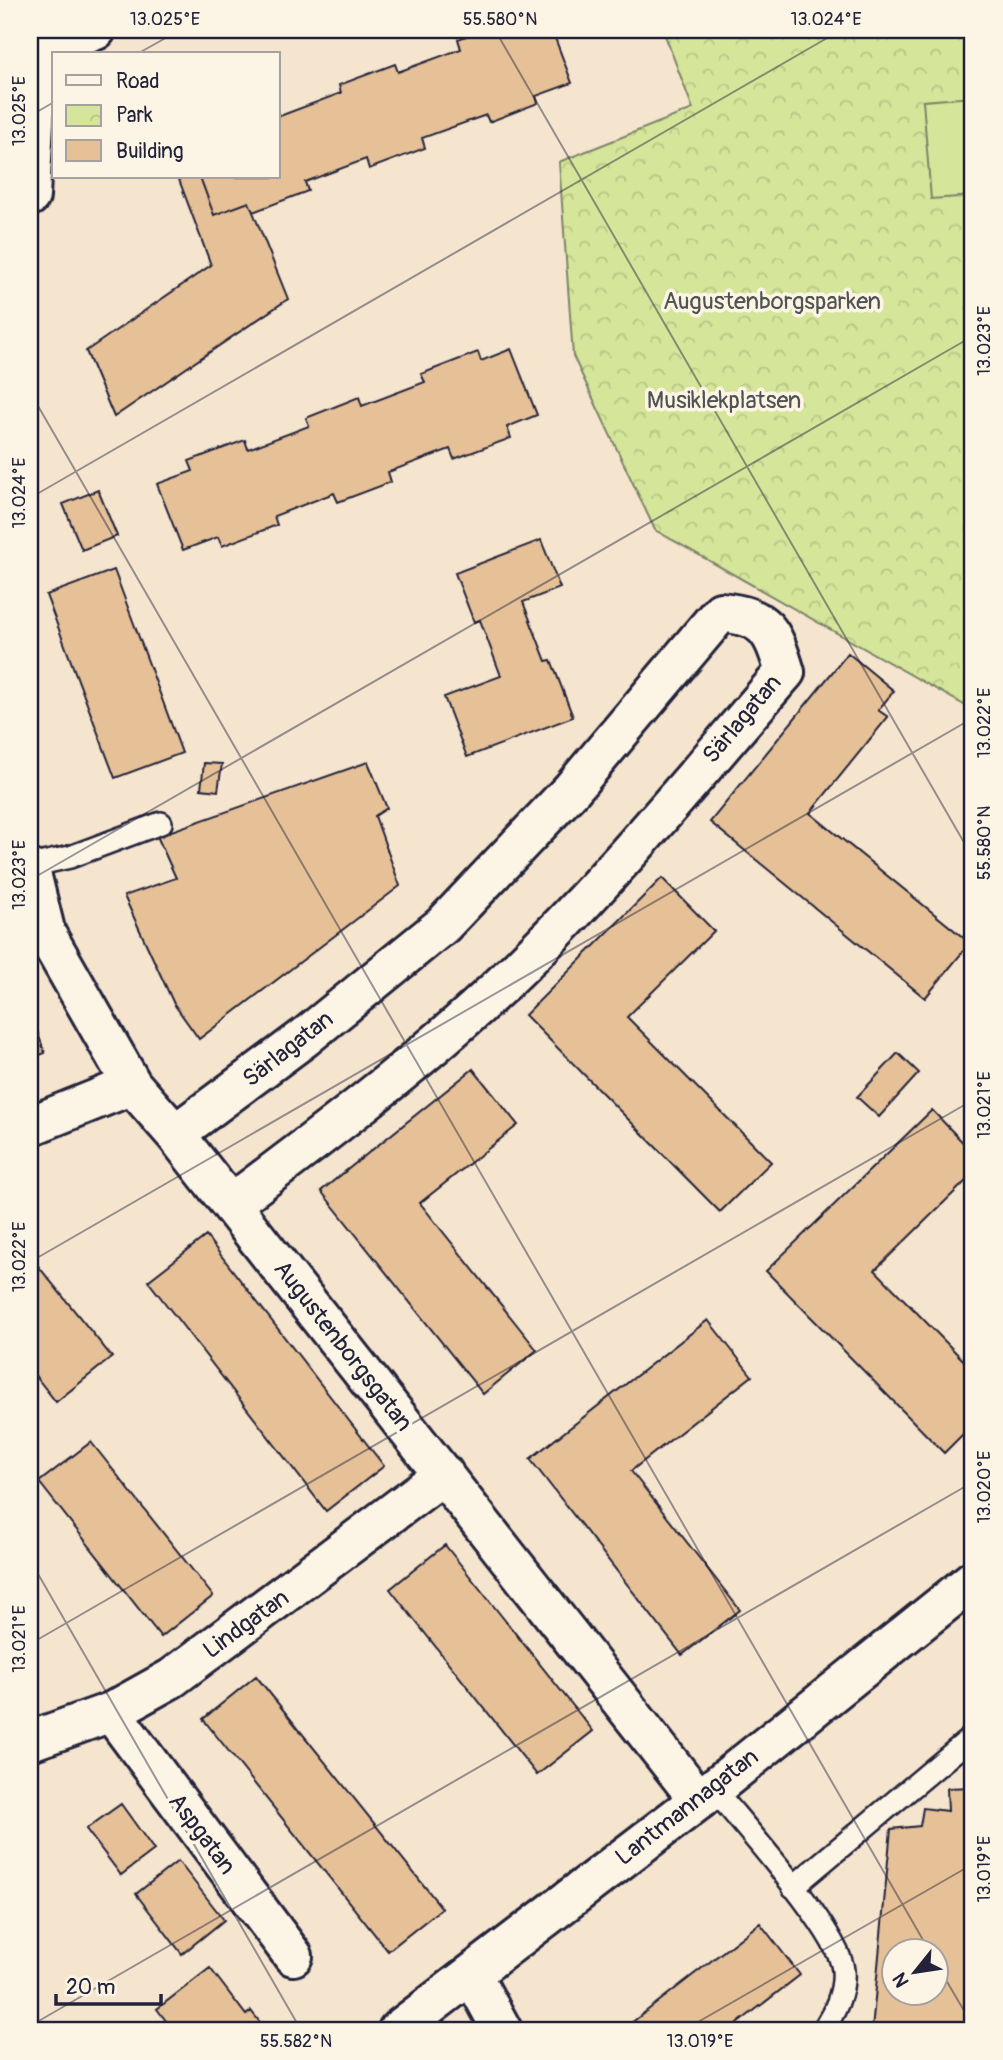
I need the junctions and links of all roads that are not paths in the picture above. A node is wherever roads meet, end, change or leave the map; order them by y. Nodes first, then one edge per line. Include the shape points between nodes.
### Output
1 (96, 30) edge
2 (35, 46) edge
3 (30, 196) edge
4 (161, 823) dead end
5 (30, 868) edge
6 (132, 1085) junction
7 (30, 1126) edge
8 (176, 1134) junction
9 (231, 1204) junction
10 (444, 1475) junction
11 (973, 1580) edge
12 (111, 1712) junction
13 (973, 1735) edge
14 (30, 1741) edge
15 (706, 1794) junction
16 (793, 1887) junction
17 (293, 1956) dead end
18 (471, 1975) junction
19 (398, 2030) edge
20 (502, 2030) edge
21 (822, 2030) edge

1 - 2 street
2 - 3 street
4 - 5 lane
5 - 6 street, Augustenborgsgatan via 46,934
6 - 7 street
6 - 8 street, Augustenborgsgatan
8 - 9 street, Augustenborgsgatan
8 - 9 street, Särlagatan via 443,925 572,789 721,612 749,615 773,636 785,672 602,884 498,988 364,1104
9 - 10 street, Augustenborgsgatan
10 - 12 street, Lindgatan via 172,1678
10 - 15 street, Augustenborgsgatan
11 - 15 street, Lantmannagatan
12 - 14 street, Lindgatan
12 - 17 street, Aspgatan
13 - 16 lane
15 - 16 lane
15 - 18 street, Lantmannagatan
16 - 21 lane via 819,1917 843,1969 837,2008
18 - 19 street, Lantmannagatan
18 - 20 street

